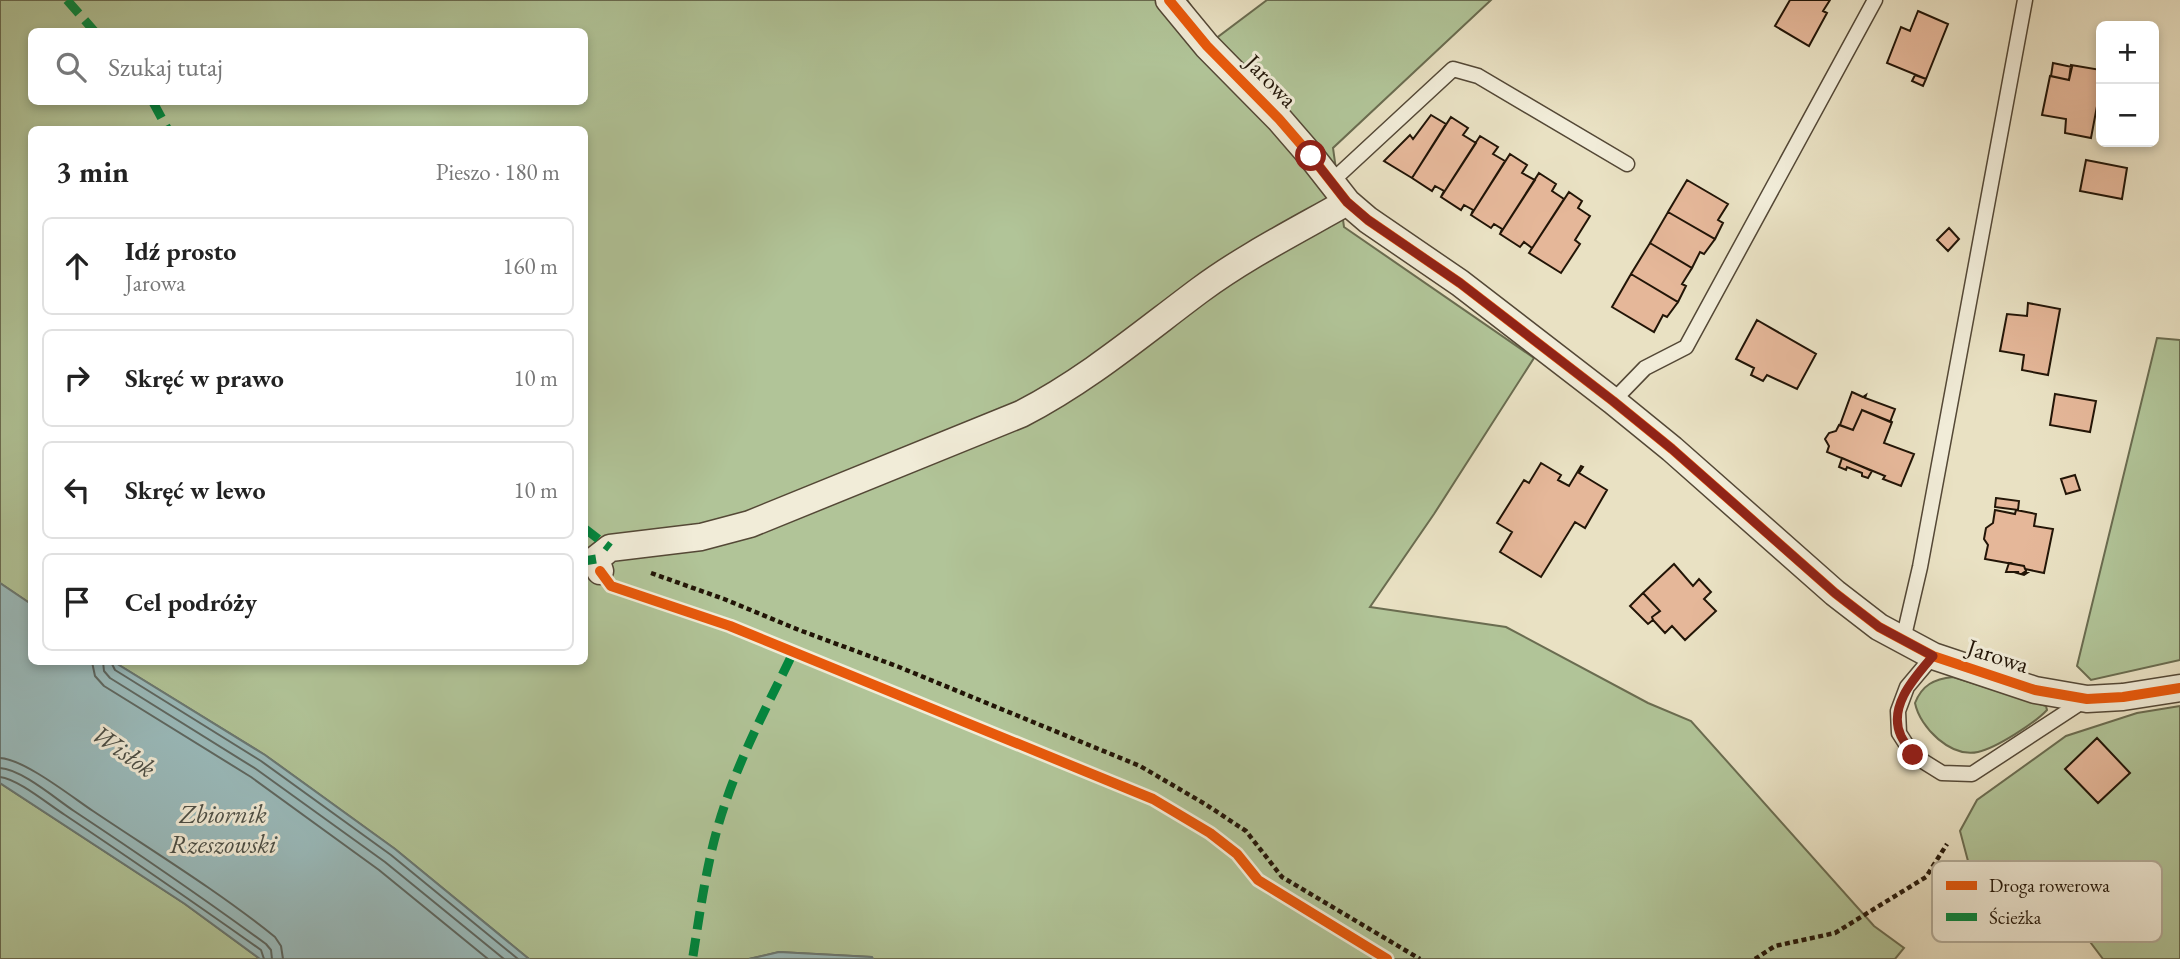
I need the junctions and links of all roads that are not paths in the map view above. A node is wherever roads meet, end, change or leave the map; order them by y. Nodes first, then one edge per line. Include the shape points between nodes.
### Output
1 (1169, 0) edge
2 (1875, 0) edge
3 (2025, 0) edge
4 (1627, 164) dead end
5 (1339, 192) junction
6 (1613, 401) junction
7 (605, 559) road end
8 (1903, 640) junction
9 (1933, 656) junction
10 (2180, 688) edge
11 (2087, 699) junction

1 - 5 street, Jarowa
2 - 6 lane via 1686,346 1645,368
3 - 8 lane
4 - 5 lane via 1478,76 1453,69
5 - 6 street, Jarowa via 1368,220 1460,283
5 - 7 street via 1103,364 1021,414 750,524
6 - 8 street, Jarowa via 1835,593
8 - 9 street, Jarowa
9 - 11 street, Jarowa via 2035,690
9 - 11 lane via 1907,687 1898,711 1899,733 1913,755 1941,773 1972,774
10 - 11 street, Jarowa

